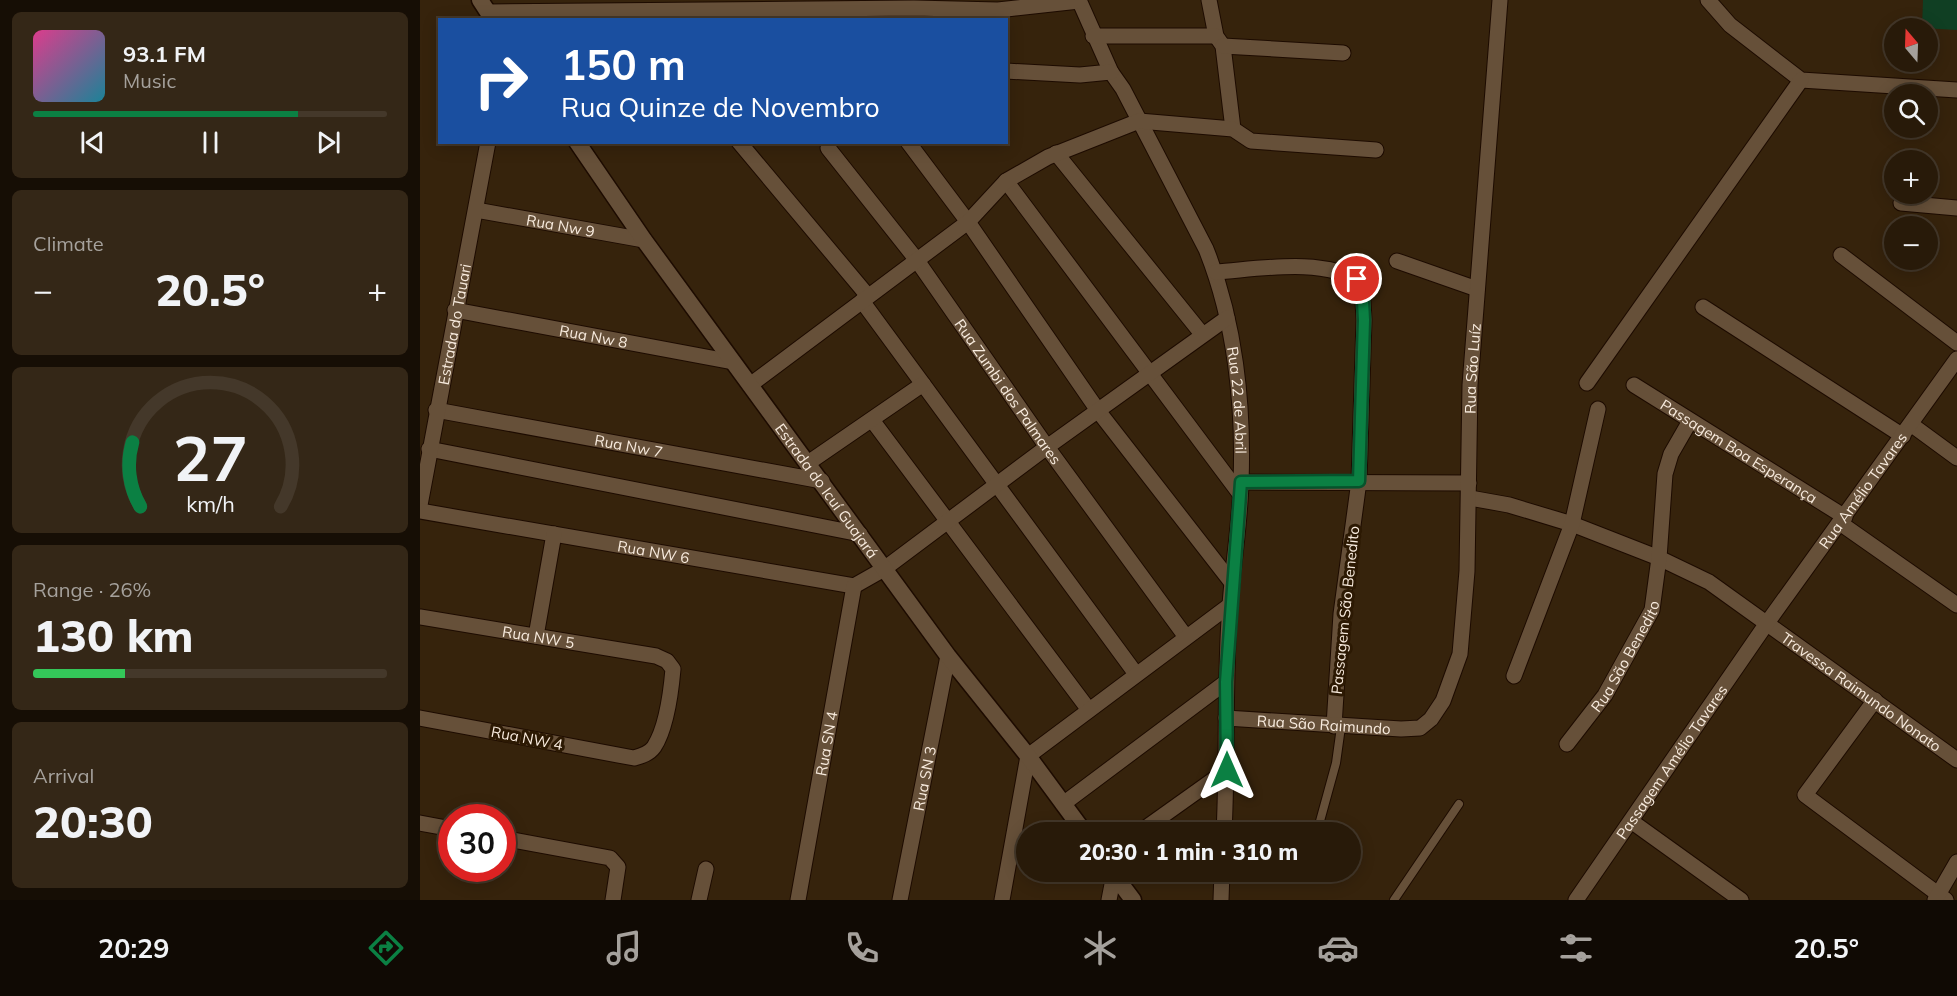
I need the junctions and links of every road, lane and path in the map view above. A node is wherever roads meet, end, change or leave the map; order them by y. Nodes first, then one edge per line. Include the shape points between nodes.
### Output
1 (1209, 0) edge
2 (1500, 0) edge
3 (1708, 0) edge
4 (1079, 1) edge
5 (487, 11) edge
6 (1093, 36) junction
7 (1219, 41) junction
8 (1343, 53) dead end
9 (1008, 71) edge
10 (1111, 72) junction
11 (1801, 80) junction
12 (1957, 90) edge
13 (1139, 121) junction
14 (1233, 129) junction
15 (488, 144) edge
16 (578, 144) edge
17 (741, 144) edge
18 (910, 144) edge
19 (828, 148) dead end
20 (1376, 150) dead end
21 (1056, 153) junction
22 (1006, 181) junction
23 (1914, 204) edge
24 (1957, 207) edge
25 (476, 210) junction
26 (968, 222) junction
27 (644, 240) junction
28 (1841, 255) dead end
29 (916, 259) junction
30 (1397, 261) dead end
31 (1216, 272) junction
32 (1477, 289) junction
33 (865, 298) junction
34 (1703, 307) dead end
35 (455, 310) junction
36 (1227, 318) junction
37 (1202, 334) junction
38 (1957, 343) edge
39 (1957, 359) edge
40 (733, 362) junction
41 (1151, 374) junction
42 (1587, 383) dead end
43 (923, 384) junction
44 (750, 385) junction
45 (1634, 385) dead end
46 (1598, 409) dead end
47 (436, 410) junction
48 (1099, 412) junction
49 (872, 420) junction
50 (1690, 422) junction
51 (1907, 431) junction
52 (1047, 447) junction
53 (429, 449) junction
54 (1957, 458) edge
55 (808, 463) junction
56 (822, 481) junction
57 (1359, 481) junction
58 (997, 484) junction
59 (1241, 488) junction
60 (1469, 490) junction
61 (420, 505) edge
62 (420, 511) edge
63 (949, 520) junction
64 (1843, 520) junction
65 (1572, 524) junction
66 (554, 534) junction
67 (860, 534) junction
68 (1659, 558) junction
69 (884, 569) junction
70 (1232, 583) junction
71 (854, 586) junction
72 (1957, 605) edge
73 (1230, 606) junction
74 (420, 617) edge
75 (1767, 622) junction
76 (536, 636) junction
77 (1186, 637) junction
78 (948, 656) junction
79 (1136, 674) junction
80 (1514, 676) dead end
81 (1226, 682) junction
82 (1875, 700) junction
83 (1089, 710) junction
84 (420, 718) edge
85 (1226, 718) junction
86 (1337, 727) junction
87 (1420, 728) joint
88 (1567, 744) dead end
89 (1028, 756) junction
90 (634, 758) joint
91 (1957, 760) edge
92 (1227, 770) junction
93 (1063, 804) junction
94 (1459, 804) dead end
95 (1631, 821) junction
96 (1076, 822) edge
97 (1154, 822) edge
98 (1224, 822) edge
99 (1320, 822) edge
100 (420, 823) edge
101 (438, 826) edge
102 (516, 840) edge
103 (1957, 862) edge
104 (706, 869) dead end
105 (1112, 882) edge
106 (1120, 882) edge
107 (1222, 882) edge
108 (1940, 898) edge
109 (613, 900) edge
110 (699, 900) edge
111 (798, 900) edge
112 (900, 900) edge
113 (1002, 900) edge
114 (1109, 900) edge
115 (1133, 900) edge
116 (1221, 900) edge
117 (1394, 900) edge
118 (1576, 900) edge
119 (1742, 900) edge

1 - 7 street
2 - 32 street, Rua São Luíz
3 - 11 street via 1730,25
4 - 5 street via 998,10
4 - 6 street, Rua 22 de Abril
6 - 7 street
6 - 10 street, Rua 22 de Abril
7 - 8 street
7 - 14 street
9 - 10 street via 1080,75
10 - 13 street, Rua 22 de Abril
11 - 12 street
11 - 42 street
13 - 14 street
13 - 21 street
13 - 31 street, Rua 22 de Abril
14 - 20 street via 1251,141
15 - 25 street, Estrada do Tauari
16 - 27 street, Estrada do Icuí Guajará
17 - 33 street
18 - 26 street
19 - 29 street, Rua Zumbi dos Palmares
21 - 22 street
21 - 37 street
22 - 26 street
22 - 41 street
23 - 24 street
25 - 27 street, Rua Nw 9
25 - 35 street, Estrada do Tauari
26 - 29 street
26 - 48 street
27 - 40 street, Estrada do Icuí Guajará
28 - 38 street
29 - 33 street
29 - 52 street, Rua Zumbi dos Palmares
30 - 32 street
31 - 36 street, Rua 22 de Abril
31 - 57 street, Passagem São Benedito via 1308,266 1362,282
32 - 60 street, Rua São Luíz via 1470,385
33 - 43 street
33 - 44 street
34 - 51 street
35 - 40 street, Rua Nw 8
35 - 47 street, Estrada do Tauari
36 - 37 street
36 - 59 street, Rua 22 de Abril via 1239,404
37 - 41 street
39 - 51 street, Rua Amélio Tavares
40 - 44 street, Estrada do Icuí Guajará
41 - 48 street
41 - 59 street
43 - 49 street
43 - 58 street
44 - 55 street, Estrada do Icuí Guajará
45 - 50 street, Passagem Boa Esperança
46 - 65 street
47 - 53 street, Estrada do Tauari
47 - 56 street, Rua Nw 7
48 - 52 street
48 - 70 street
49 - 55 street
49 - 63 street
50 - 64 street, Passagem Boa Esperança
50 - 68 street, Rua São Benedito via 1671,454 1665,474
51 - 54 street
51 - 64 street, Rua Amélio Tavares
52 - 58 street
52 - 77 street, Rua Zumbi dos Palmares
53 - 61 street, Estrada do Tauari
53 - 67 street
55 - 56 street, Estrada do Icuí Guajará
56 - 67 street, Estrada do Icuí Guajará
57 - 59 street, Travessa Raimundo Nonato
57 - 60 street, Travessa Raimundo Nonato
57 - 86 street, Passagem São Benedito via 1341,614
58 - 63 street
58 - 79 street
59 - 70 street, Rua 22 de Abril
60 - 65 street, Travessa Raimundo Nonato
60 - 87 street, Rua São Luíz via 1461,654 1443,701
62 - 66 street, Rua NW 6
63 - 69 street
63 - 83 street
64 - 72 street, Passagem Boa Esperança
64 - 75 street, Rua Amélio Tavares
65 - 68 street, Travessa Raimundo Nonato
65 - 80 street
66 - 71 street, Rua NW 6
66 - 76 street
67 - 69 street, Estrada do Icuí Guajará
68 - 75 street, Travessa Raimundo Nonato via 1709,582
68 - 88 street, Rua São Benedito via 1652,610 1605,696
69 - 71 street
69 - 78 street, Estrada do Icuí Guajará
70 - 73 street, Rua 22 de Abril
71 - 111 street, Rua SN 4
73 - 77 street
73 - 81 street, Rua 22 de Abril
74 - 76 street, Rua NW 5
75 - 82 street, Travessa Raimundo Nonato
75 - 95 street, Passagem Amélio Tavares
76 - 90 street, Rua NW 5 via 667,661 673,669 670,698 654,747
77 - 79 street
78 - 89 street, Estrada do Icuí Guajará
78 - 112 street, Rua SN 3
79 - 83 street
81 - 85 street, Rua 22 de Abril
81 - 93 street
82 - 91 street, Travessa Raimundo Nonato
82 - 108 street via 1805,795
83 - 89 street
84 - 90 street, Rua NW 4
85 - 86 street, Rua São Raimundo
85 - 92 street, Rua 22 de Abril
86 - 87 street, Rua São Raimundo
86 - 99 lane, Passagem São Benedito via 1336,763
89 - 93 street, Estrada do Icuí Guajará
89 - 113 street
92 - 97 street
92 - 98 street, Rua 22 de Abril
93 - 96 street, Estrada do Icuí Guajará
94 - 117 lane
95 - 118 street, Passagem Amélio Tavares
95 - 119 street
100 - 101 street
102 - 109 street via 610,858 618,867
103 - 108 street
104 - 110 street
105 - 114 street
106 - 115 street
107 - 116 street

